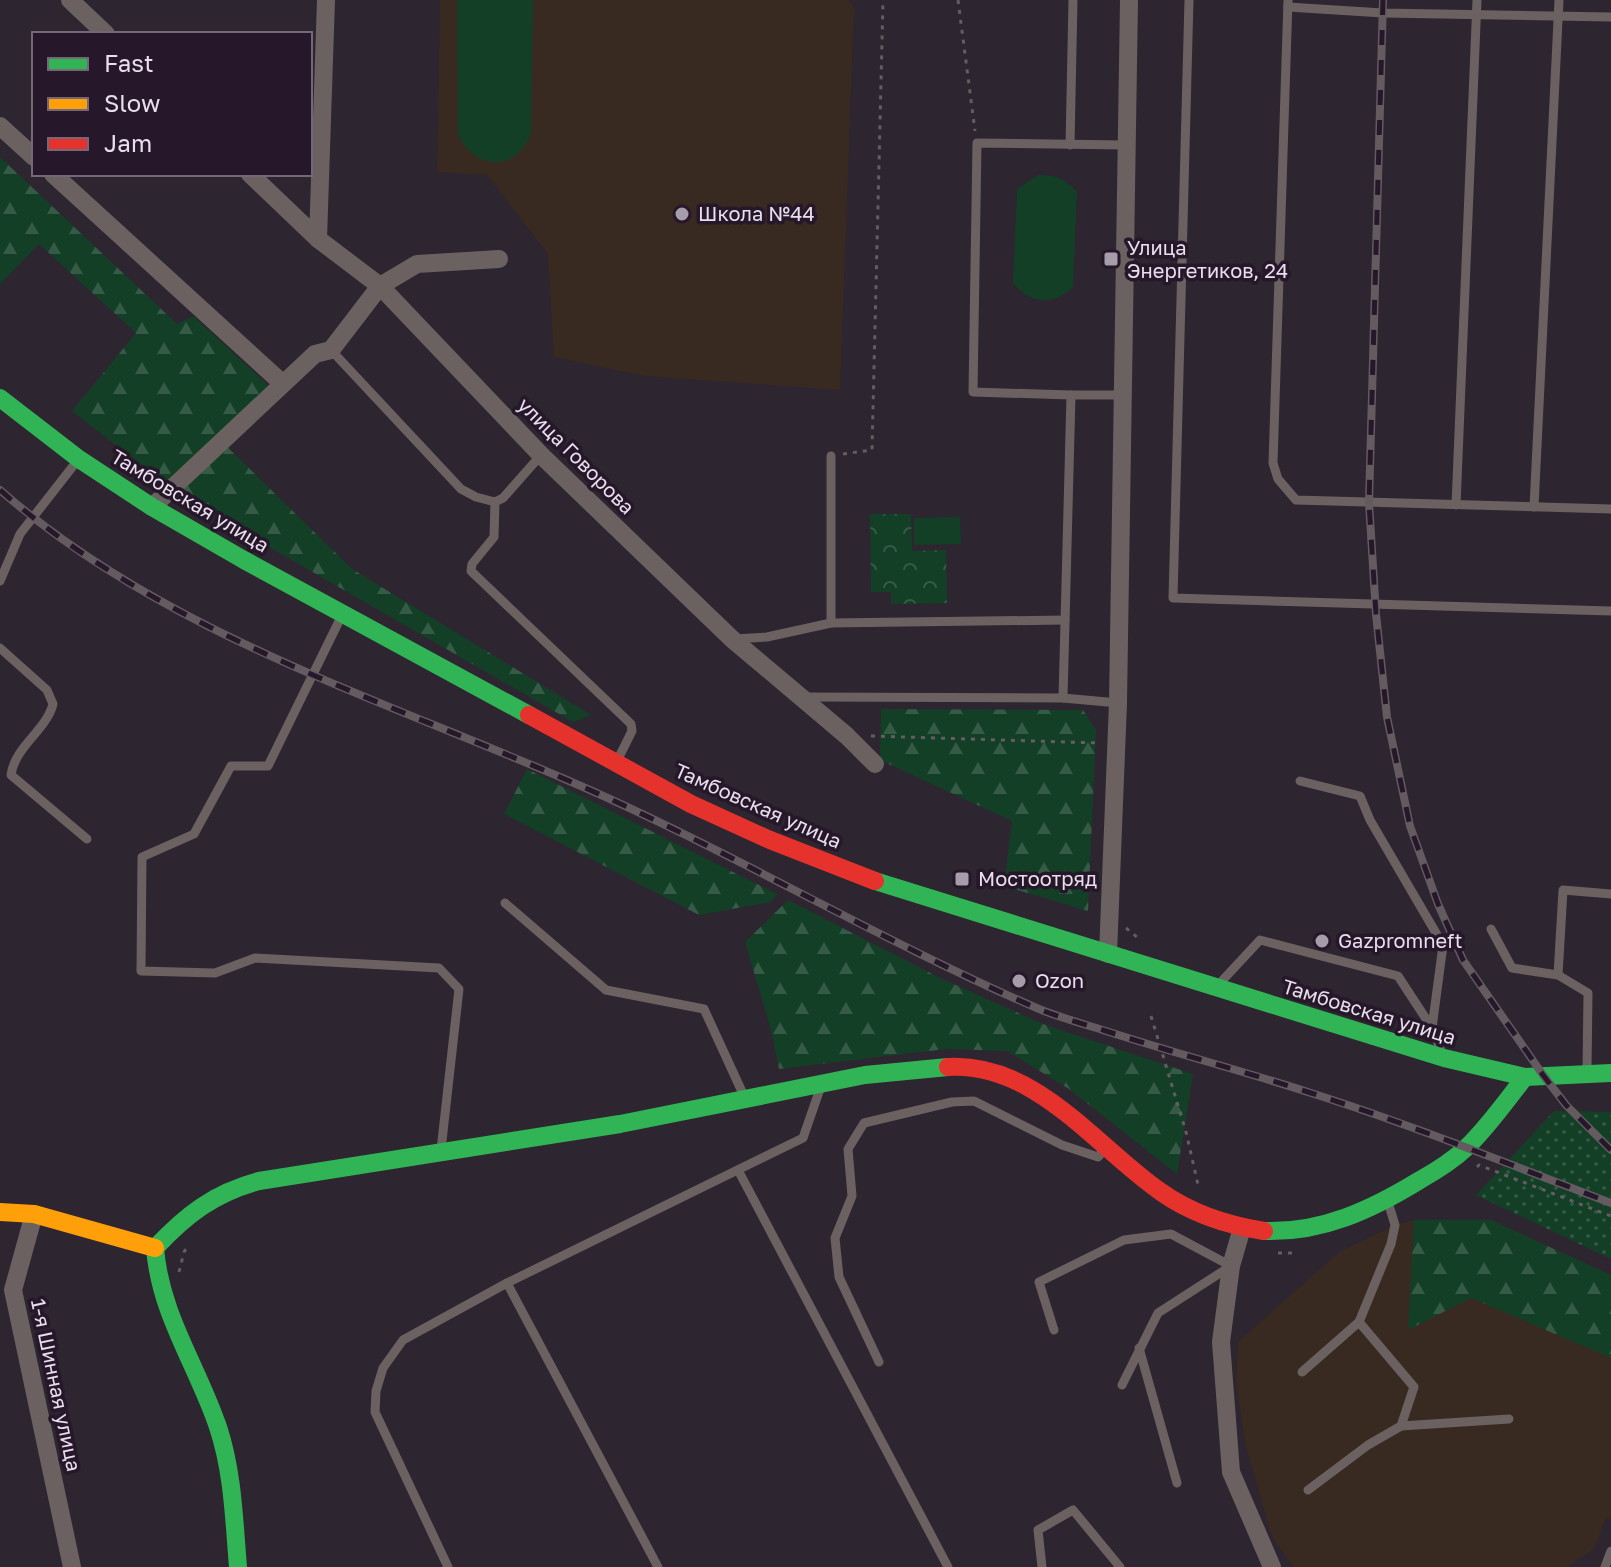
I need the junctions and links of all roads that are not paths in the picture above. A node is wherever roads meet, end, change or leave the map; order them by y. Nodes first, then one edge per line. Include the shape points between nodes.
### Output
1 (70, 0) edge
2 (326, 0) edge
3 (1073, 0) edge
4 (1129, 0) edge
5 (1189, 0) edge
6 (1477, 0) edge
7 (1559, 0) edge
8 (1288, 4) edge
9 (1558, 14) junction
10 (1476, 15) junction
11 (1611, 17) edge
12 (104, 32) edge
13 (0, 126) edge
14 (1070, 145) junction
15 (1126, 145) junction
16 (32, 155) edge
17 (55, 176) edge
18 (252, 176) edge
19 (318, 239) junction
20 (499, 259) dead end
21 (380, 286) junction
22 (331, 350) junction
23 (282, 383) junction
24 (1071, 395) junction
25 (1121, 395) junction
26 (0, 398) edge
27 (541, 455) junction
28 (831, 456) road end
29 (79, 459) junction
30 (495, 502) junction
31 (1456, 505) junction
32 (152, 507) junction
33 (1534, 507) junction
34 (1611, 509) edge
35 (0, 581) edge
36 (1611, 611) edge
37 (343, 612) junction
38 (1065, 620) junction
39 (831, 623) junction
40 (732, 639) junction
41 (0, 648) edge
42 (802, 697) junction
43 (1063, 698) junction
44 (1118, 703) junction
45 (616, 762) junction
46 (875, 764) dead end
47 (1300, 781) dead end
48 (87, 839) dead end
49 (1611, 894) edge
50 (505, 903) dead end
51 (1491, 929) dead end
52 (1108, 954) junction
53 (1558, 975) junction
54 (1215, 988) junction
55 (1432, 1028) junction
56 (1444, 1058) junction
57 (1587, 1073) junction
58 (1611, 1073) edge
59 (1525, 1077) junction
60 (822, 1082) junction
61 (746, 1100) junction
62 (1106, 1148) junction
63 (441, 1150) junction
64 (738, 1170) junction
65 (1388, 1201) junction
66 (0, 1212) edge
67 (34, 1214) junction
68 (1242, 1228) junction
69 (155, 1248) junction
70 (1231, 1266) junction
71 (507, 1283) junction
72 (1359, 1322) junction
73 (1054, 1330) dead end
74 (1139, 1348) junction
75 (879, 1362) dead end
76 (1302, 1372) dead end
77 (1122, 1385) dead end
78 (1509, 1419) dead end
79 (1401, 1426) junction
80 (1177, 1483) dead end
81 (1308, 1490) dead end
82 (1611, 1551) edge
83 (72, 1567) edge
84 (238, 1567) edge
85 (448, 1567) edge
86 (658, 1567) edge
87 (948, 1567) edge
88 (1042, 1567) edge
89 (1120, 1567) edge
90 (1272, 1567) edge
91 (1605, 1567) edge

1 - 12 street
2 - 19 street
3 - 14 lane
4 - 15 street
5 - 36 lane via 1173,598
6 - 10 lane
7 - 9 lane
8 - 10 lane
8 - 31 lane via 1273,463 1278,479 1296,500
9 - 10 lane
9 - 11 lane
9 - 33 lane
10 - 31 lane
13 - 16 street
14 - 15 lane
14 - 24 lane via 977,143 973,392
15 - 25 street
17 - 23 street
18 - 19 street, улица Говорова
19 - 21 street, улица Говорова
20 - 21 street via 417,264
21 - 22 street
21 - 27 street, улица Говорова
22 - 23 street via 315,354
22 - 30 lane via 461,489
23 - 32 street
24 - 25 lane
24 - 38 lane
25 - 44 street
26 - 29 street, Тамбовская улица
27 - 30 lane
27 - 40 street, улица Говорова
28 - 39 lane
29 - 32 street, Тамбовская улица
29 - 35 lane via 20,534
30 - 45 lane via 494,537 471,571 631,724
31 - 33 lane
32 - 37 street, Тамбовская улица
33 - 34 lane
37 - 45 street, Тамбовская улица
37 - 63 lane via 268,766 231,766 194,834 142,857 141,971 215,973 255,958 439,968 459,989
38 - 39 lane
38 - 43 lane
39 - 40 lane
40 - 42 street, улица Говорова
41 - 48 lane via 47,690 53,704 13,762 11,775
42 - 43 lane
42 - 46 street, улица Говорова
43 - 44 lane
44 - 52 street
45 - 52 street, Тамбовская улица via 691,804 784,846 881,883
47 - 55 lane via 1360,796 1443,945
49 - 53 lane via 1563,890
50 - 61 lane via 606,990 704,1009
51 - 53 lane via 1512,968
52 - 54 street, Тамбовская улица
53 - 57 lane via 1588,993
54 - 55 lane via 1260,940 1398,976
54 - 56 street, Тамбовская улица
55 - 56 lane
56 - 59 street, Тамбовская улица
57 - 58 street, Тамбовская улица
57 - 59 street, Тамбовская улица
59 - 65 street via 1467,1147
60 - 61 street
60 - 62 street via 897,1069 974,1067 1010,1077 1044,1095
60 - 64 lane via 803,1138
61 - 63 street
62 - 68 street via 1195,1214
62 - 75 lane via 1098,1157 1062,1145 974,1101 864,1123 848,1149 852,1196 835,1238 839,1277
63 - 69 street via 229,1189 184,1216
64 - 71 lane
64 - 87 lane
65 - 68 street via 1341,1221 1303,1229 1267,1233
65 - 72 lane via 1395,1225 1391,1244
66 - 67 street
67 - 69 street
67 - 83 street, 1-я Шинная улица via 13,1290
68 - 70 street
69 - 84 street via 155,1275 164,1305 218,1428 229,1473
70 - 73 lane via 1171,1234 1124,1240 1039,1282
70 - 74 lane via 1158,1313
70 - 90 street via 1221,1342 1231,1472
71 - 85 lane via 403,1340 383,1368 376,1391 375,1412
71 - 86 lane
72 - 76 lane
72 - 79 lane via 1414,1387
74 - 77 lane
74 - 80 lane
78 - 79 lane
79 - 81 lane
82 - 91 lane
88 - 89 lane via 1038,1530 1073,1510

